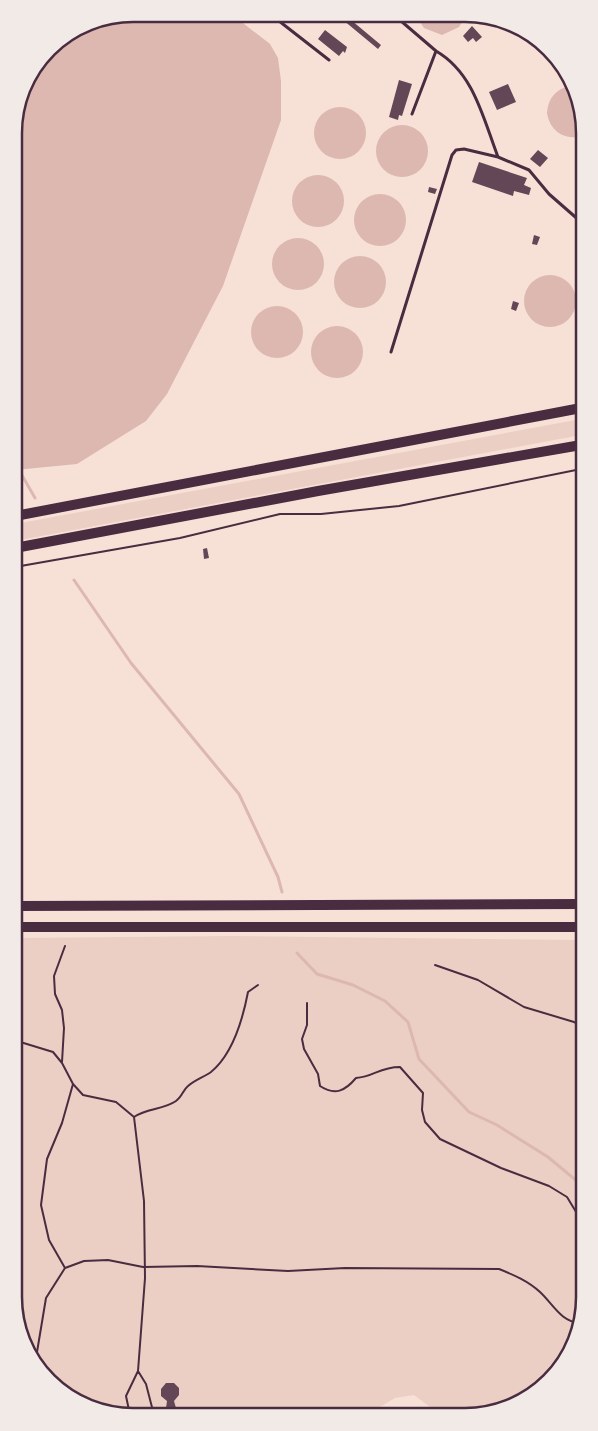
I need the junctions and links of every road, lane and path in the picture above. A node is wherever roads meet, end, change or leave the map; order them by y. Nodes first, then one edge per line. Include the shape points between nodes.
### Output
1 (280, 22) edge
2 (402, 22) edge
3 (436, 50) junction
4 (330, 60) dead end
5 (412, 114) dead end
6 (498, 157) junction
7 (576, 218) edge
8 (391, 352) dead end
9 (576, 409) edge
10 (576, 446) edge
11 (576, 470) edge
12 (23, 515) edge
13 (23, 547) edge
14 (23, 566) edge
15 (575, 904) edge
16 (22, 906) edge
17 (22, 927) edge
18 (575, 927) edge
19 (65, 946) dead end
20 (436, 965) dead end
21 (258, 985) dead end
22 (308, 1003) dead end
23 (575, 1023) edge
24 (22, 1043) edge
25 (62, 1063) junction
26 (73, 1084) junction
27 (134, 1117) junction
28 (575, 1210) edge
29 (143, 1267) junction
30 (65, 1268) junction
31 (573, 1323) edge
32 (37, 1353) edge
33 (138, 1370) junction
34 (129, 1408) edge
35 (152, 1408) edge

1 - 4 lane
2 - 3 lane
3 - 5 lane
3 - 6 lane via 454,63 469,82
6 - 7 lane via 531,172 549,194
6 - 8 lane via 464,149 456,150 452,156
9 - 12 main road
10 - 13 main road
11 - 14 path via 399,506 321,514 280,514 180,538
15 - 16 main road
17 - 18 main road
19 - 25 path via 54,976 64,1028
20 - 23 path via 478,980 524,1006
21 - 27 path via 248,992 244,1014 226,1055 212,1071 187,1086 178,1100 142,1111
22 - 28 path via 307,1025 302,1038 320,1086 328,1092 338,1093 356,1078 366,1078 385,1067 400,1067 423,1093 424,1122 440,1139 549,1186 567,1197
24 - 25 path via 53,1052
25 - 26 path
26 - 27 path via 83,1095 116,1102
26 - 30 path via 47,1159 41,1205 49,1240
27 - 29 path via 144,1201
29 - 30 path via 108,1260 84,1260
29 - 31 path via 499,1269 521,1278
29 - 33 path via 145,1278
30 - 32 path via 46,1298
33 - 34 path via 126,1396
33 - 35 path via 146,1384

